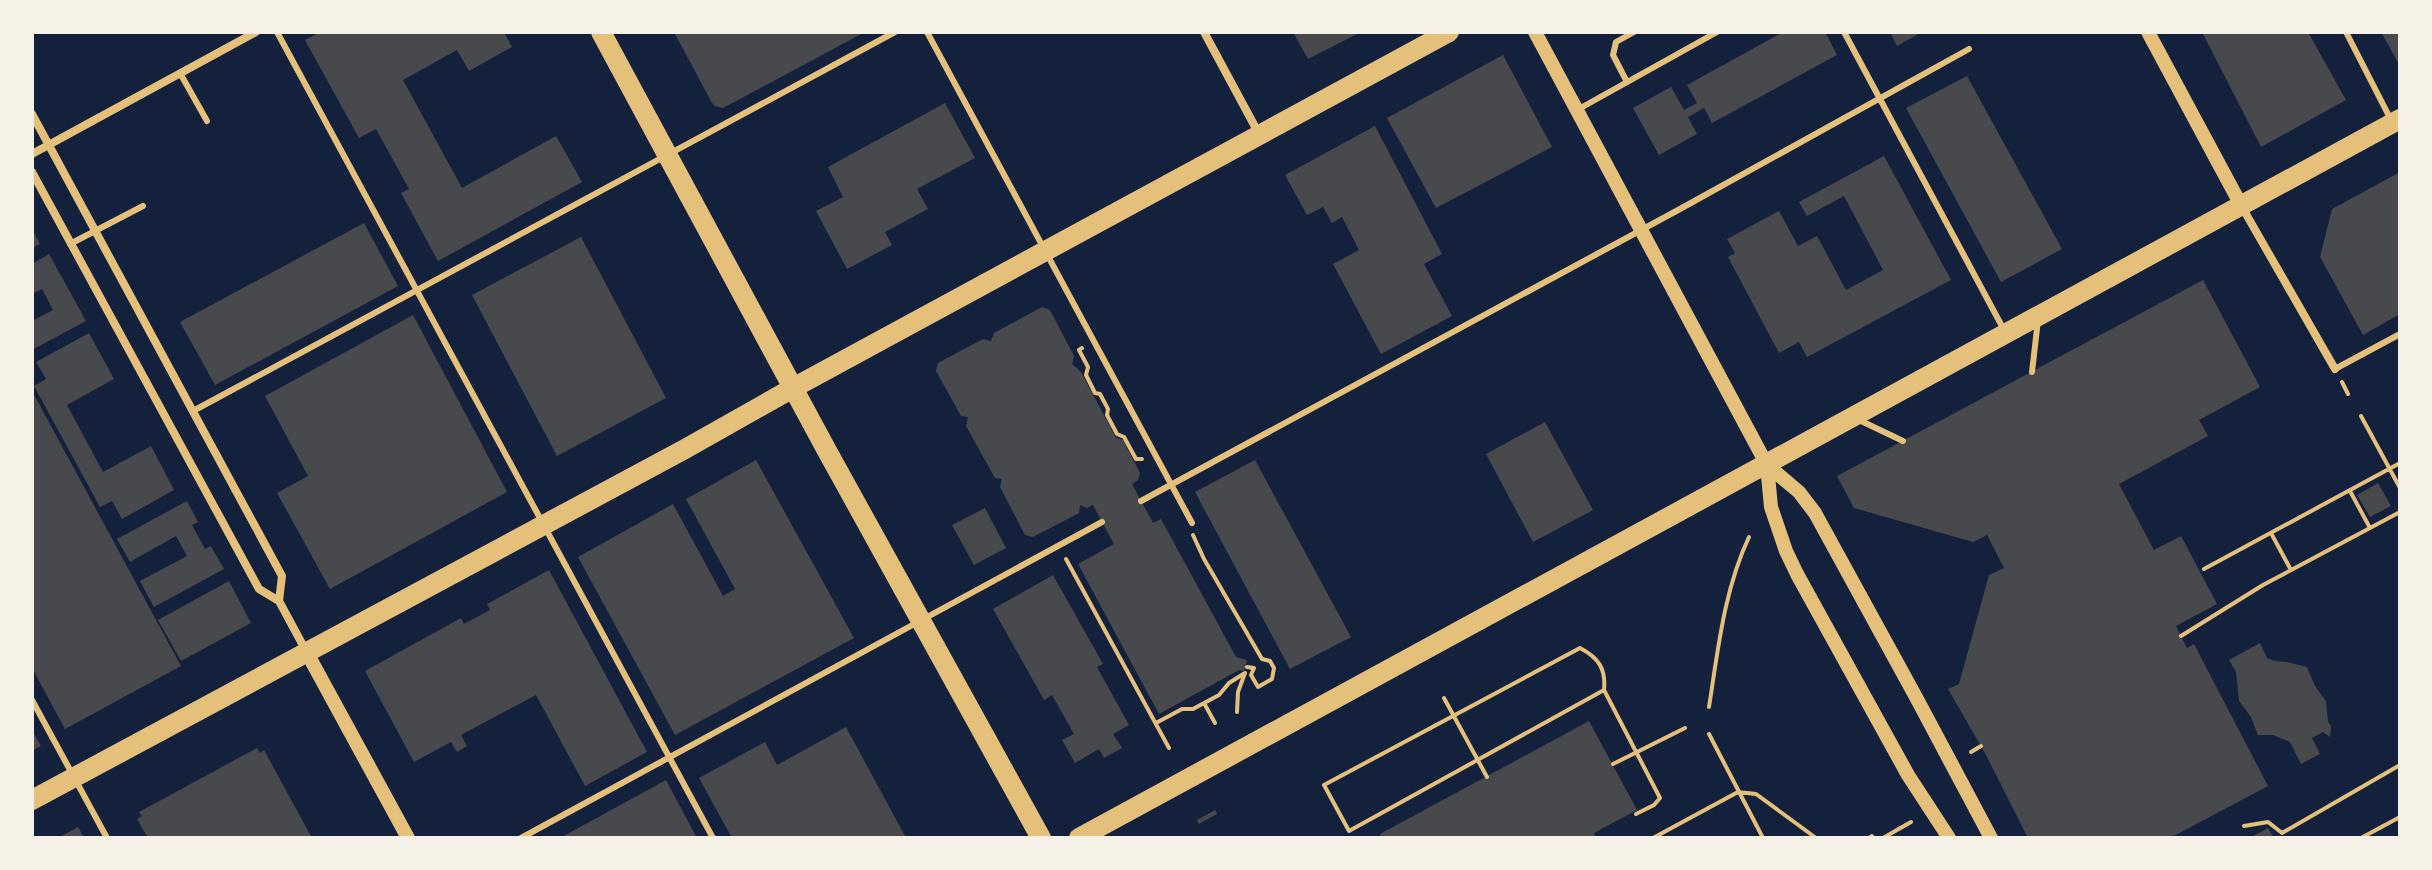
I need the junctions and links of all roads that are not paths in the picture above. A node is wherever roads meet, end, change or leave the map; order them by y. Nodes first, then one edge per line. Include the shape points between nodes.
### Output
1 (256, 32) edge
2 (277, 32) edge
3 (601, 32) edge
4 (895, 32) edge
5 (927, 32) edge
6 (1204, 32) edge
7 (1449, 32) edge
8 (1535, 32) edge
9 (1634, 32) edge
10 (1717, 32) edge
11 (1844, 32) edge
12 (2148, 32) edge
13 (2346, 32) edge
14 (1969, 49) dead end
15 (180, 73) junction
16 (1627, 82) junction
17 (1880, 98) junction
18 (1577, 110) junction
19 (32, 114) edge
20 (207, 121) dead end
21 (2396, 121) edge
22 (1260, 135) junction
23 (49, 145) junction
24 (32, 154) edge
25 (667, 155) junction
26 (32, 172) edge
27 (143, 206) dead end
28 (2242, 207) junction
29 (1641, 230) junction
30 (95, 231) junction
31 (70, 244) junction
32 (1046, 250) junction
33 (417, 290) junction
34 (2039, 316) junction
35 (2006, 333) junction
36 (2400, 334) edge
37 (2335, 369) joint
38 (2032, 372) dead end
39 (793, 388) junction
40 (193, 411) junction
41 (1852, 417) junction
42 (1903, 441) dead end
43 (1767, 465) junction
44 (1172, 484) junction
45 (1141, 501) dead end
46 (1102, 522) dead end
47 (1192, 523) dead end
48 (544, 525) junction
49 (279, 601) junction
50 (920, 621) junction
51 (306, 651) junction
52 (32, 700) edge
53 (669, 758) junction
54 (74, 777) junction
55 (32, 800) edge
56 (107, 838) edge
57 (408, 838) edge
58 (521, 838) edge
59 (713, 838) edge
60 (1041, 838) edge
61 (1079, 838) edge
62 (1949, 838) edge
63 (1991, 838) edge

1 - 15 street
2 - 33 lane
3 - 25 main road
4 - 25 lane
5 - 32 lane
6 - 22 street
7 - 22 main road
8 - 18 street
9 - 16 lane via 1616,42 1613,55
10 - 16 lane
11 - 17 lane
12 - 28 street
13 - 21 lane
14 - 17 lane
15 - 20 lane
15 - 23 street
16 - 18 lane
17 - 29 lane
17 - 35 lane
18 - 29 street
19 - 23 street
21 - 28 main road
22 - 32 main road
23 - 24 street
23 - 30 street
25 - 33 lane
25 - 39 main road
26 - 31 street
27 - 30 lane
28 - 34 main road
28 - 37 street
29 - 43 street
29 - 44 lane
30 - 31 lane
30 - 40 street
31 - 49 street via 259,589
32 - 39 main road
32 - 44 lane
33 - 40 lane
33 - 48 lane
34 - 35 main road
34 - 38 lane
35 - 41 main road
36 - 37 lane
39 - 48 main road
39 - 50 main road
40 - 49 street via 282,576
41 - 42 lane
41 - 43 main road
43 - 61 main road
43 - 62 street via 1771,507 1797,574 1908,775
43 - 63 street via 1815,513
44 - 45 lane
44 - 47 lane
46 - 50 lane
48 - 51 main road
48 - 53 lane
49 - 51 street
50 - 53 lane
50 - 60 main road
51 - 54 main road
51 - 57 street
52 - 54 lane
53 - 58 lane
53 - 59 lane
54 - 55 main road
54 - 56 lane

